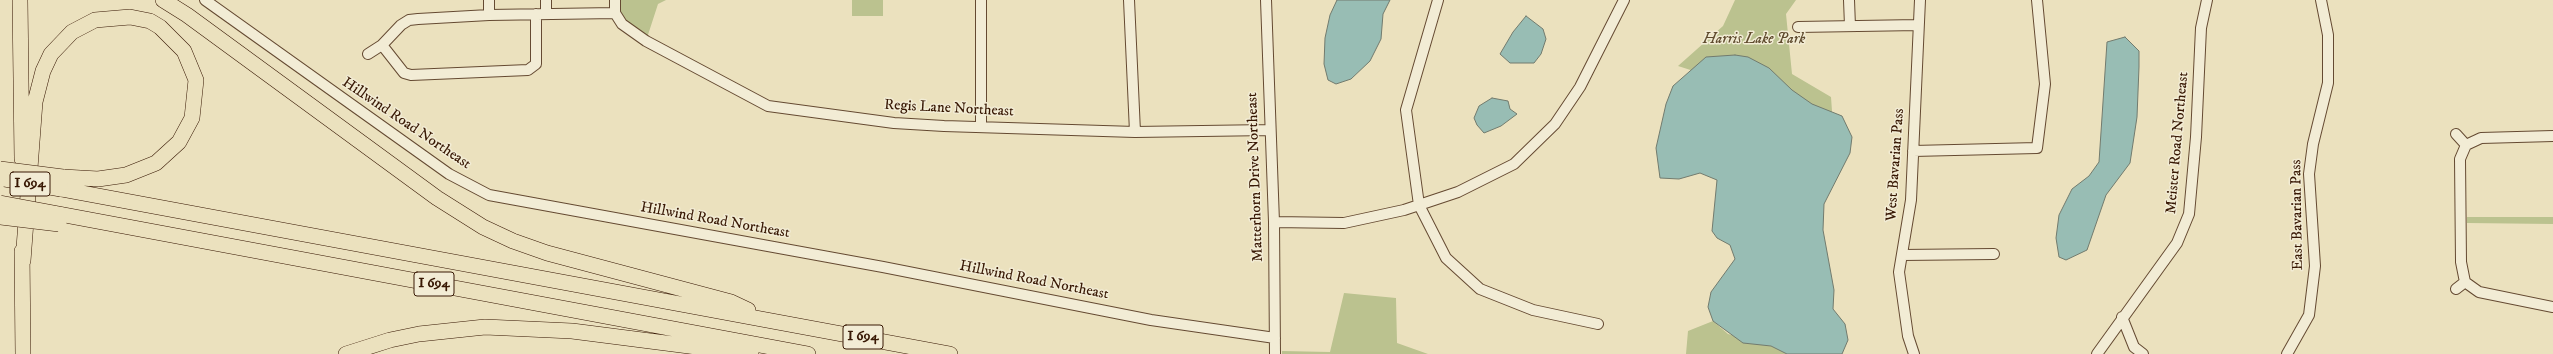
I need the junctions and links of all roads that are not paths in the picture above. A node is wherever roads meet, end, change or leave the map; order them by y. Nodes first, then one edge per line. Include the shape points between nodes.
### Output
1 (20, 0) edge
2 (163, 0) edge
3 (205, 0) edge
4 (489, 0) edge
5 (546, 0) edge
6 (615, 0) edge
7 (981, 0) edge
8 (1129, 0) edge
9 (1266, 0) edge
10 (1438, 0) edge
11 (1624, 0) edge
12 (1849, 0) edge
13 (1920, 0) edge
14 (2037, 0) edge
15 (2207, 0) edge
16 (2321, 0) edge
17 (615, 13) junction
18 (541, 14) junction
19 (489, 15) junction
20 (1918, 25) junction
21 (1850, 26) junction
22 (1798, 27) dead end
23 (382, 45) junction
24 (368, 54) dead end
25 (981, 126) junction
26 (1269, 130) junction
27 (1135, 132) junction
28 (2456, 134) dead end
29 (2553, 136) edge
30 (2466, 146) junction
31 (1913, 151) junction
32 (0, 169) edge
33 (0, 178) edge
34 (62, 183) junction
35 (0, 203) edge
36 (1419, 205) junction
37 (0, 216) edge
38 (59, 219) junction
39 (1274, 222) junction
40 (1994, 254) dead end
41 (1902, 255) junction
42 (23, 260) junction
43 (2465, 282) junction
44 (2456, 289) dead end
45 (2553, 307) edge
46 (2122, 317) junction
47 (775, 321) junction
48 (1598, 324) dead end
49 (1275, 338) junction
50 (2139, 353) edge
51 (23, 354) edge
52 (346, 354) edge
53 (751, 354) edge
54 (808, 354) edge
55 (950, 354) edge
56 (1275, 354) edge
57 (1914, 354) edge
58 (2097, 354) edge
59 (2287, 354) edge

1 - 42 highway
2 - 47 highway via 437,198 483,227 547,253 731,302
3 - 49 street, Hillwind Road Northeast via 443,170 489,195 883,267 1151,320
4 - 19 street
5 - 18 street
6 - 17 street
7 - 25 street
8 - 27 street
9 - 26 street, Matterhorn Drive Northeast
10 - 36 street via 1406,110
11 - 36 street via 1580,87 1555,124 1514,164 1458,192
12 - 21 street
13 - 20 street, West Bavarian Pass
14 - 31 street via 2045,84 2037,148
15 - 46 street, Meister Road Northeast via 2201,28 2189,214 2177,244
16 - 59 street, East Bavarian Pass via 2328,35 2328,83 2313,144 2309,174 2314,266 2309,315
17 - 18 street
17 - 25 street, Regis Lane Northeast via 622,24 646,41 768,106 894,123
18 - 19 street
18 - 23 street via 536,64 528,70 411,75 404,73
19 - 23 street via 409,20
20 - 21 street
20 - 31 street, West Bavarian Pass
21 - 22 street
23 - 24 street
25 - 27 street, Regis Lane Northeast
26 - 27 street, Regis Lane Northeast
26 - 39 street, Matterhorn Drive Northeast
28 - 30 street
29 - 30 street via 2481,138
30 - 43 street via 2460,159 2461,262
31 - 41 street, West Bavarian Pass via 1911,200
32 - 34 highway, bridge
33 - 34 highway, I 694, bridge
34 - 42 highway via 126,175 156,163 179,142 192,118 196,80 184,51 160,27 130,17 95,20 72,32 51,54 43,71 35,102
34 - 47 highway, I 694
35 - 38 highway, I 694, bridge
36 - 39 street via 1344,223
36 - 48 street via 1446,258 1480,289 1533,310
37 - 38 highway, bridge
38 - 54 highway, I 694 via 260,252
39 - 49 street, Matterhorn Drive Northeast
40 - 41 street
41 - 57 street, West Bavarian Pass via 1899,272 1908,336
42 - 51 highway
43 - 44 street
43 - 45 street via 2478,292
46 - 50 street
46 - 58 street, Meister Road Northeast
47 - 55 highway, I 694
49 - 56 street, Matterhorn Drive Northeast
52 - 53 highway via 412,335 485,327 579,332

